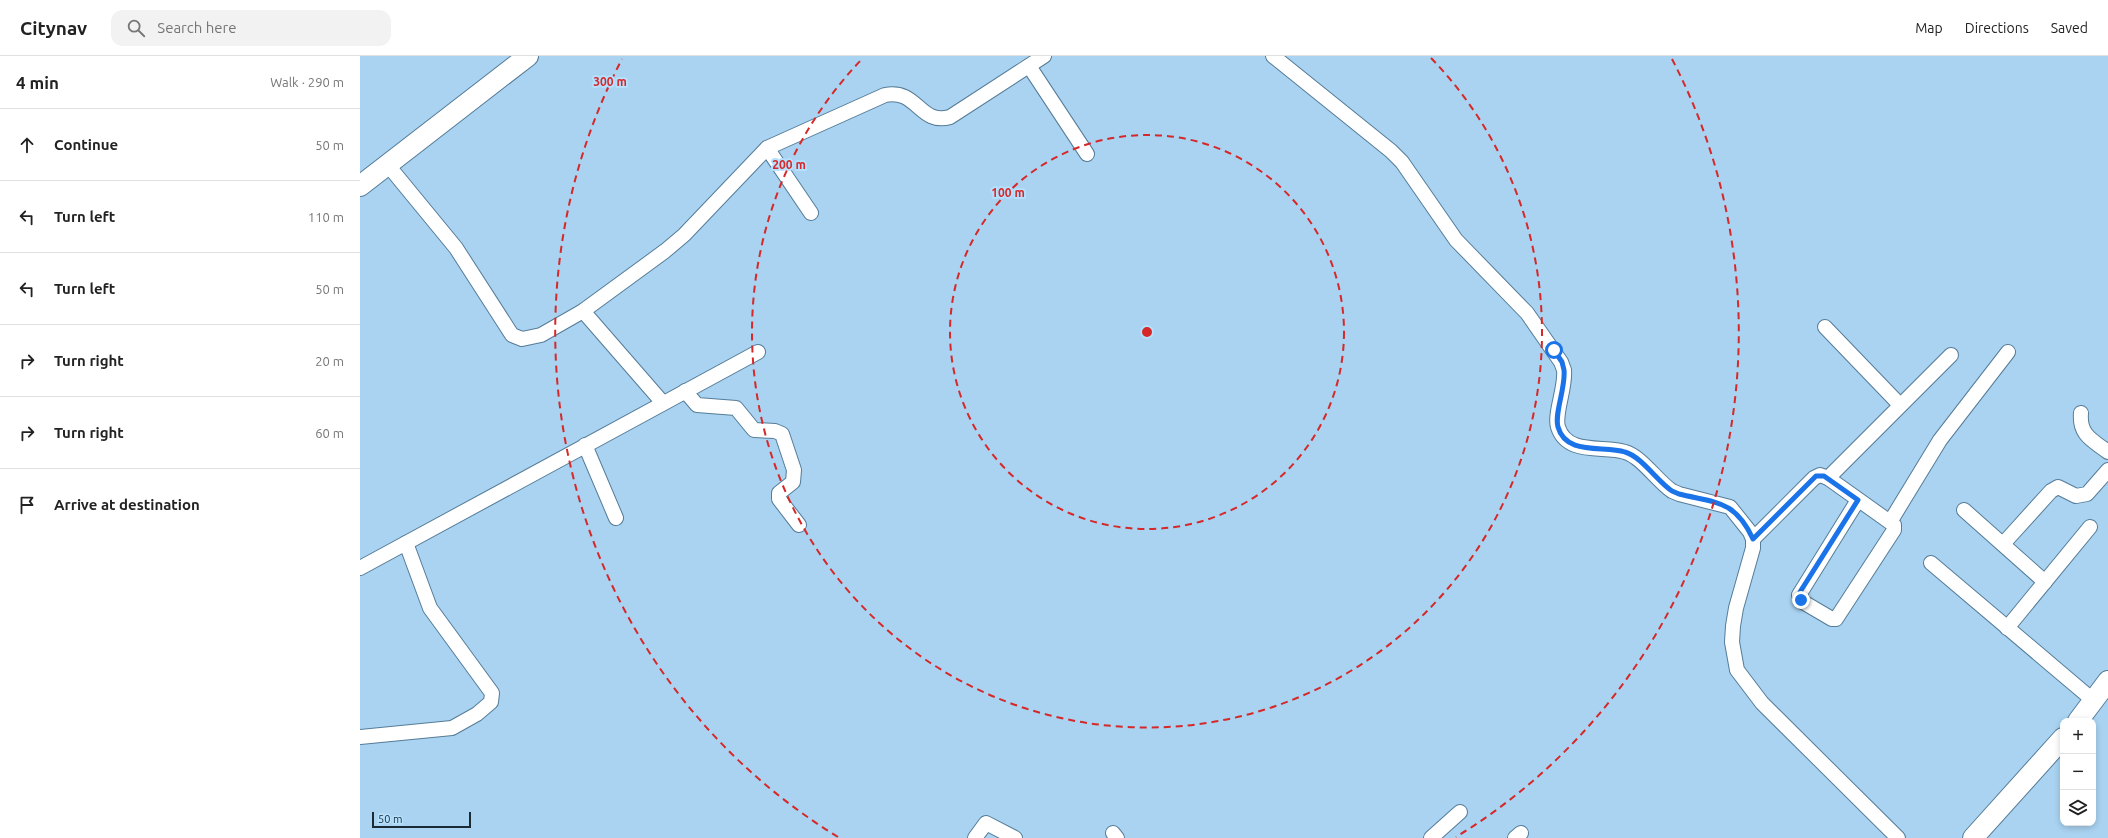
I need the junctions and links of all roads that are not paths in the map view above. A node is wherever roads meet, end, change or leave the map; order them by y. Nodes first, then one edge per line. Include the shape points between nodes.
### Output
1 (528, 56) edge
2 (1044, 56) edge
3 (1272, 56) edge
4 (1029, 66) junction
5 (767, 148) junction
6 (1087, 154) dead end
7 (387, 164) junction
8 (360, 186) edge
9 (811, 213) dead end
10 (583, 310) junction
11 (1825, 327) dead end
12 (758, 352) dead end
13 (2008, 352) dead end
14 (1951, 355) dead end
15 (685, 391) junction
16 (662, 403) junction
17 (1900, 406) junction
18 (2081, 413) dead end
19 (584, 445) junction
20 (2108, 452) edge
21 (2108, 470) edge
22 (1828, 478) junction
23 (1858, 500) junction
24 (1964, 510) dead end
25 (616, 518) dead end
26 (1890, 522) junction
27 (799, 526) dead end
28 (2090, 527) dead end
29 (1753, 539) junction
30 (406, 543) junction
31 (2003, 544) junction
32 (1931, 563) dead end
33 (360, 568) edge
34 (2045, 582) junction
35 (2007, 628) junction
36 (2108, 681) edge
37 (2094, 701) junction
38 (2080, 718) edge
39 (360, 737) edge
40 (2060, 741) edge
41 (1460, 812) dead end
42 (1977, 836) edge
43 (975, 838) edge
44 (1016, 838) edge
45 (1431, 838) edge
46 (1898, 838) edge

1 - 7 main road
2 - 4 street
3 - 29 street via 1391,151 1410,170 1456,240 1527,313 1562,362 1565,376 1558,426 1567,442 1576,446 1628,453 1672,491 1730,507
4 - 5 street via 950,117 937,119 906,96 885,94
4 - 6 street
5 - 9 street
5 - 10 street via 684,235
7 - 8 main road
7 - 10 street via 456,248 517,338 532,338
10 - 16 street
11 - 17 street
12 - 15 street
13 - 26 street via 1940,440
14 - 17 street
15 - 16 street
15 - 27 street via 697,405 736,408 754,430 782,434 794,476 793,482 779,493 779,499
16 - 19 street
17 - 22 street
18 - 20 street via 2080,425 2086,435
19 - 25 street
19 - 30 street
21 - 31 street via 2087,494 2076,496 2058,487 2051,491
22 - 23 street
22 - 29 street via 1820,475 1814,478
23 - 26 street
23 - 26 street via 1800,592 1799,598 1803,602 1832,619 1838,617 1894,530 1894,525
24 - 31 street
28 - 34 street
29 - 46 street via 1753,548 1733,626 1732,642 1738,670 1762,703
30 - 33 street
30 - 39 street via 430,608 493,697 477,714 452,728
31 - 34 street
32 - 35 street
34 - 35 street
35 - 37 street
36 - 37 main road
37 - 38 main road
40 - 42 main road
41 - 45 street
43 - 44 street via 984,824 988,823

